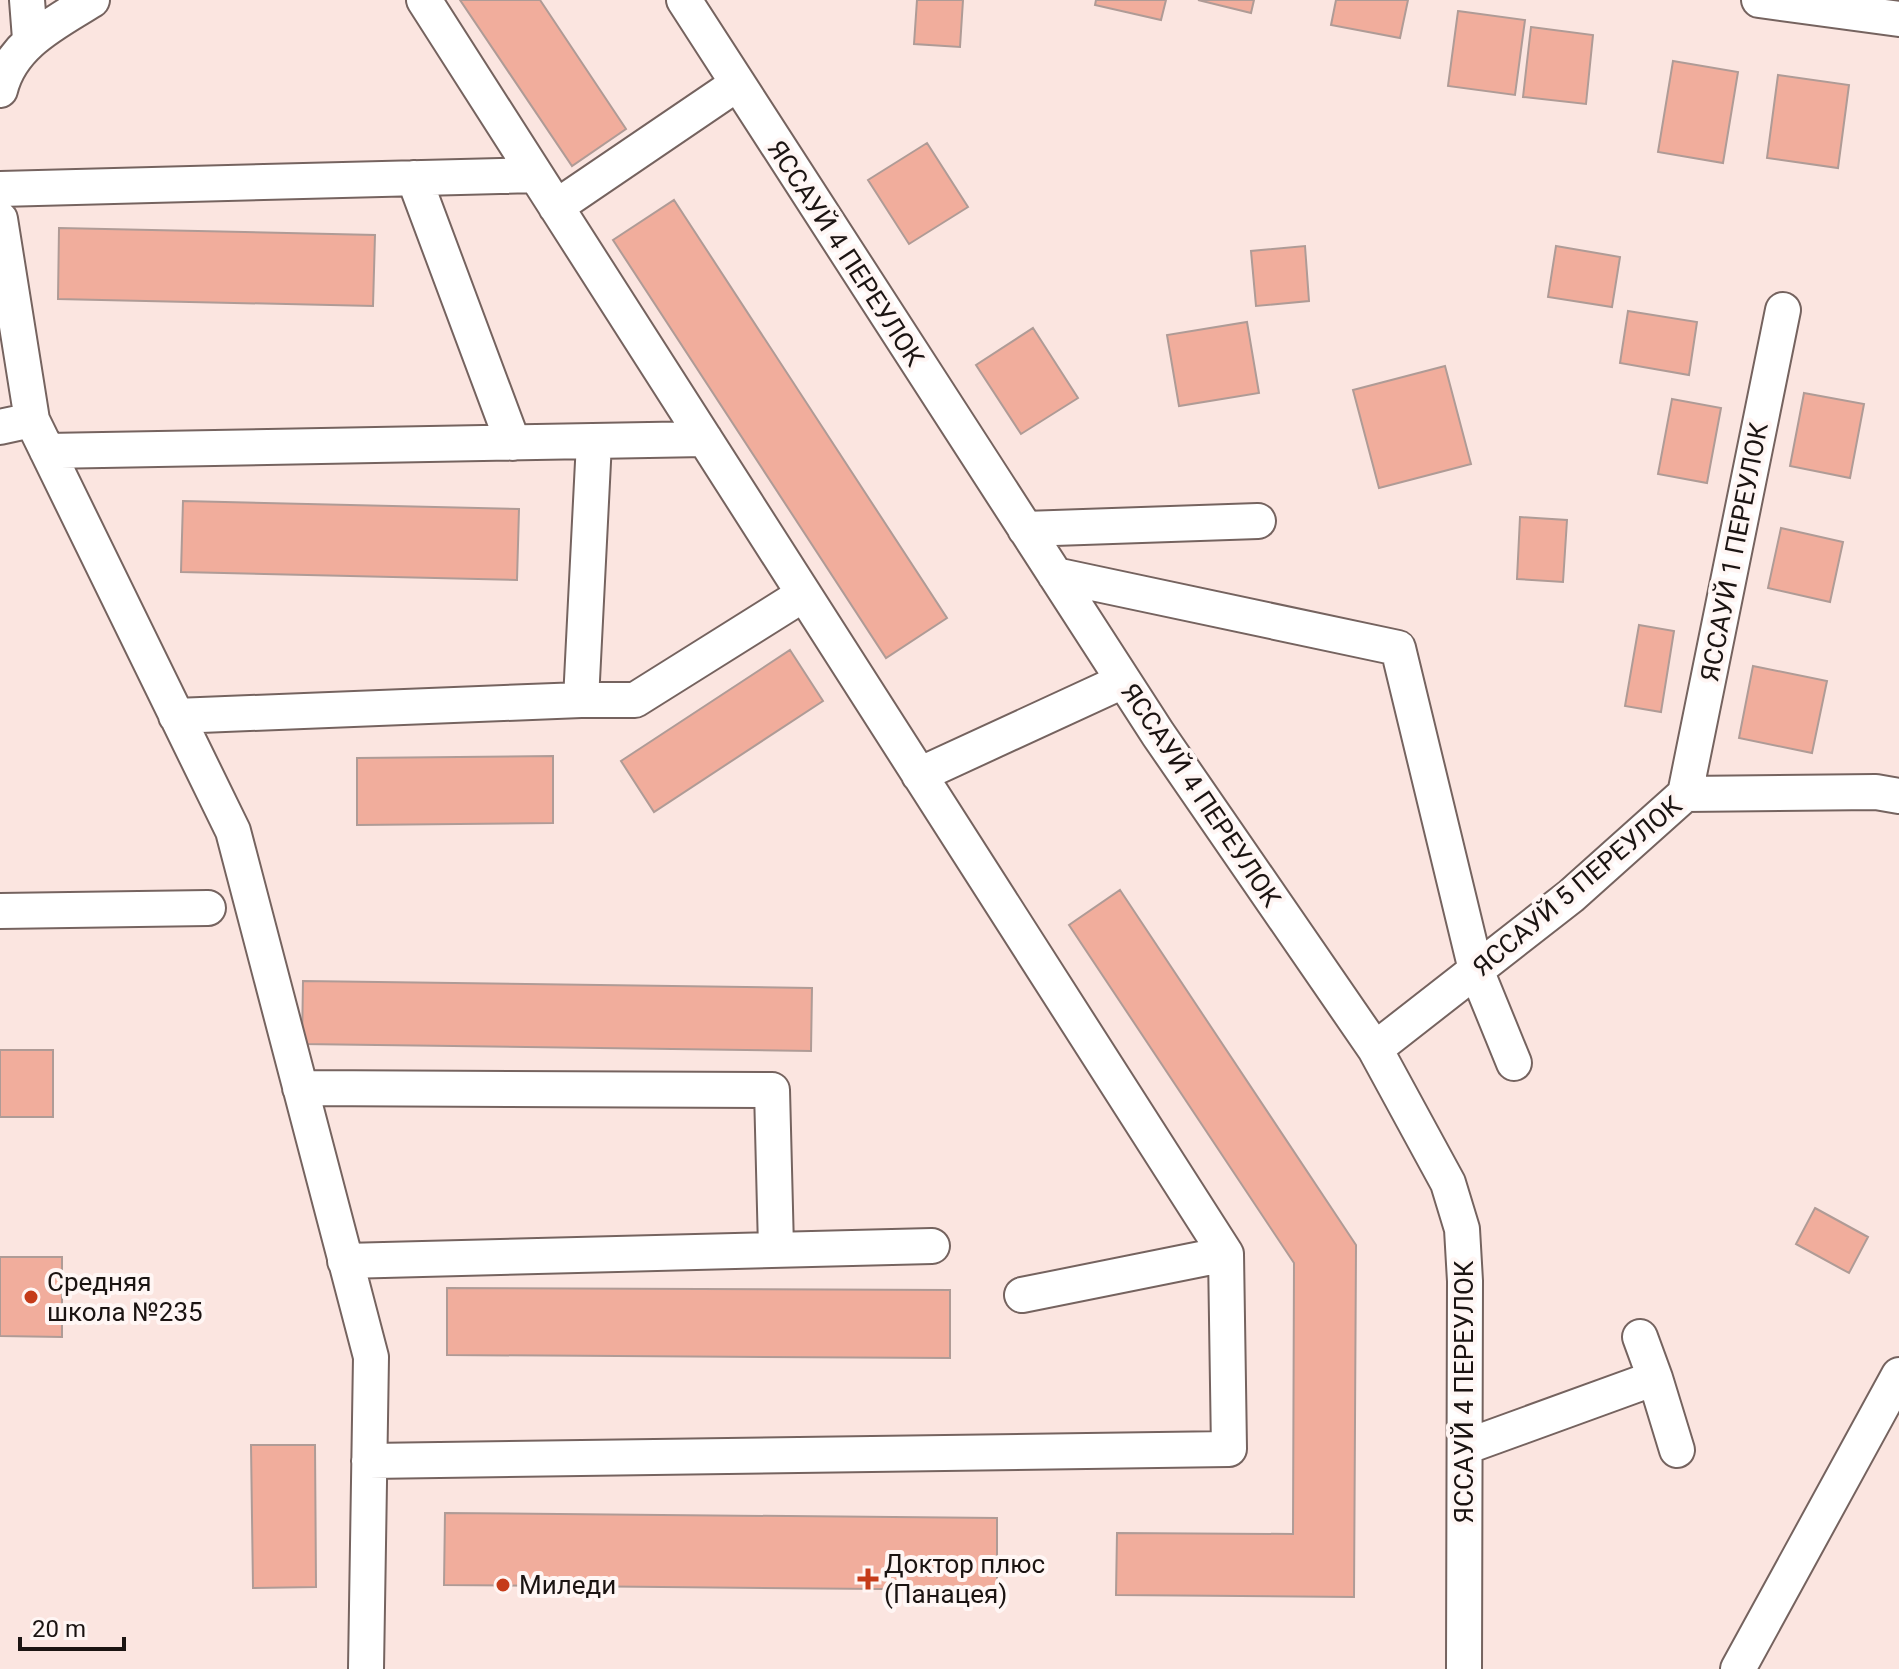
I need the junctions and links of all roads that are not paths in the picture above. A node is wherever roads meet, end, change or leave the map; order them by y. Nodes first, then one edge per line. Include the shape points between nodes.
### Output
1 (27, 0) edge
2 (92, 0) edge
3 (424, 0) edge
4 (684, 0) edge
5 (1759, 0) edge
6 (1899, 19) edge
7 (30, 39) junction
8 (1, 80) edge
9 (737, 84) junction
10 (536, 175) junction
11 (414, 178) junction
12 (0, 189) edge
13 (556, 207) junction
14 (0, 219) edge
15 (1783, 310) dead end
16 (16, 424) edge
17 (705, 439) junction
18 (594, 442) junction
19 (513, 443) junction
20 (47, 451) junction
21 (1258, 521) dead end
22 (1025, 529) junction
23 (1055, 575) junction
24 (804, 594) junction
25 (1123, 681) junction
26 (581, 700) junction
27 (176, 716) junction
28 (919, 775) junction
29 (1685, 794) junction
30 (1899, 796) edge
31 (208, 908) dead end
32 (0, 911) edge
33 (1476, 970) junction
34 (1375, 1049) junction
35 (1514, 1063) dead end
36 (300, 1088) junction
37 (932, 1246) dead end
38 (776, 1248) junction
39 (1226, 1254) junction
40 (345, 1261) junction
41 (1022, 1295) dead end
42 (1640, 1337) dead end
43 (1899, 1375) edge
44 (1655, 1378) junction
45 (1465, 1447) junction
46 (1677, 1450) dead end
47 (369, 1461) junction
48 (366, 1669) edge
49 (1464, 1669) edge
50 (1738, 1669) edge

1 - 7 street
2 - 7 street
3 - 10 street
4 - 9 street, ЯССАУЙ 4 ПЕРЕУЛОК
5 - 6 street
7 - 8 street
9 - 13 street
9 - 22 street, ЯССАУЙ 4 ПЕРЕУЛОК
10 - 11 street
10 - 13 street
11 - 12 street
11 - 19 street
13 - 17 street
14 - 16 street
15 - 29 street, ЯССАУЙ 1 ПЕРЕУЛОК
16 - 20 street
17 - 18 street
17 - 24 street
18 - 19 street
18 - 26 street
19 - 20 street
20 - 27 street
21 - 22 street
22 - 23 street, ЯССАУЙ 4 ПЕРЕУЛОК
23 - 25 street, ЯССАУЙ 4 ПЕРЕУЛОК
23 - 33 street via 1398,648
24 - 26 street via 635,700
24 - 28 street
25 - 28 street
25 - 34 street, ЯССАУЙ 4 ПЕРЕУЛОК
26 - 27 street
27 - 36 street via 233,831
28 - 39 street
29 - 30 street, ЯССАУЙ 5 ПЕРЕУЛОК
29 - 33 street, ЯССАУЙ 5 ПЕРЕУЛОК via 1571,896
31 - 32 street
33 - 34 street, ЯССАУЙ 5 ПЕРЕУЛОК
33 - 35 street
34 - 45 street, ЯССАУЙ 4 ПЕРЕУЛОК via 1448,1183 1462,1229
36 - 38 street via 772,1090
36 - 40 street
37 - 38 street
38 - 40 street
39 - 41 street
39 - 47 street via 1229,1449
40 - 47 street via 371,1357
42 - 44 street
43 - 50 street
44 - 45 street
44 - 46 street
45 - 49 street, ЯССАУЙ 4 ПЕРЕУЛОК
47 - 48 street

